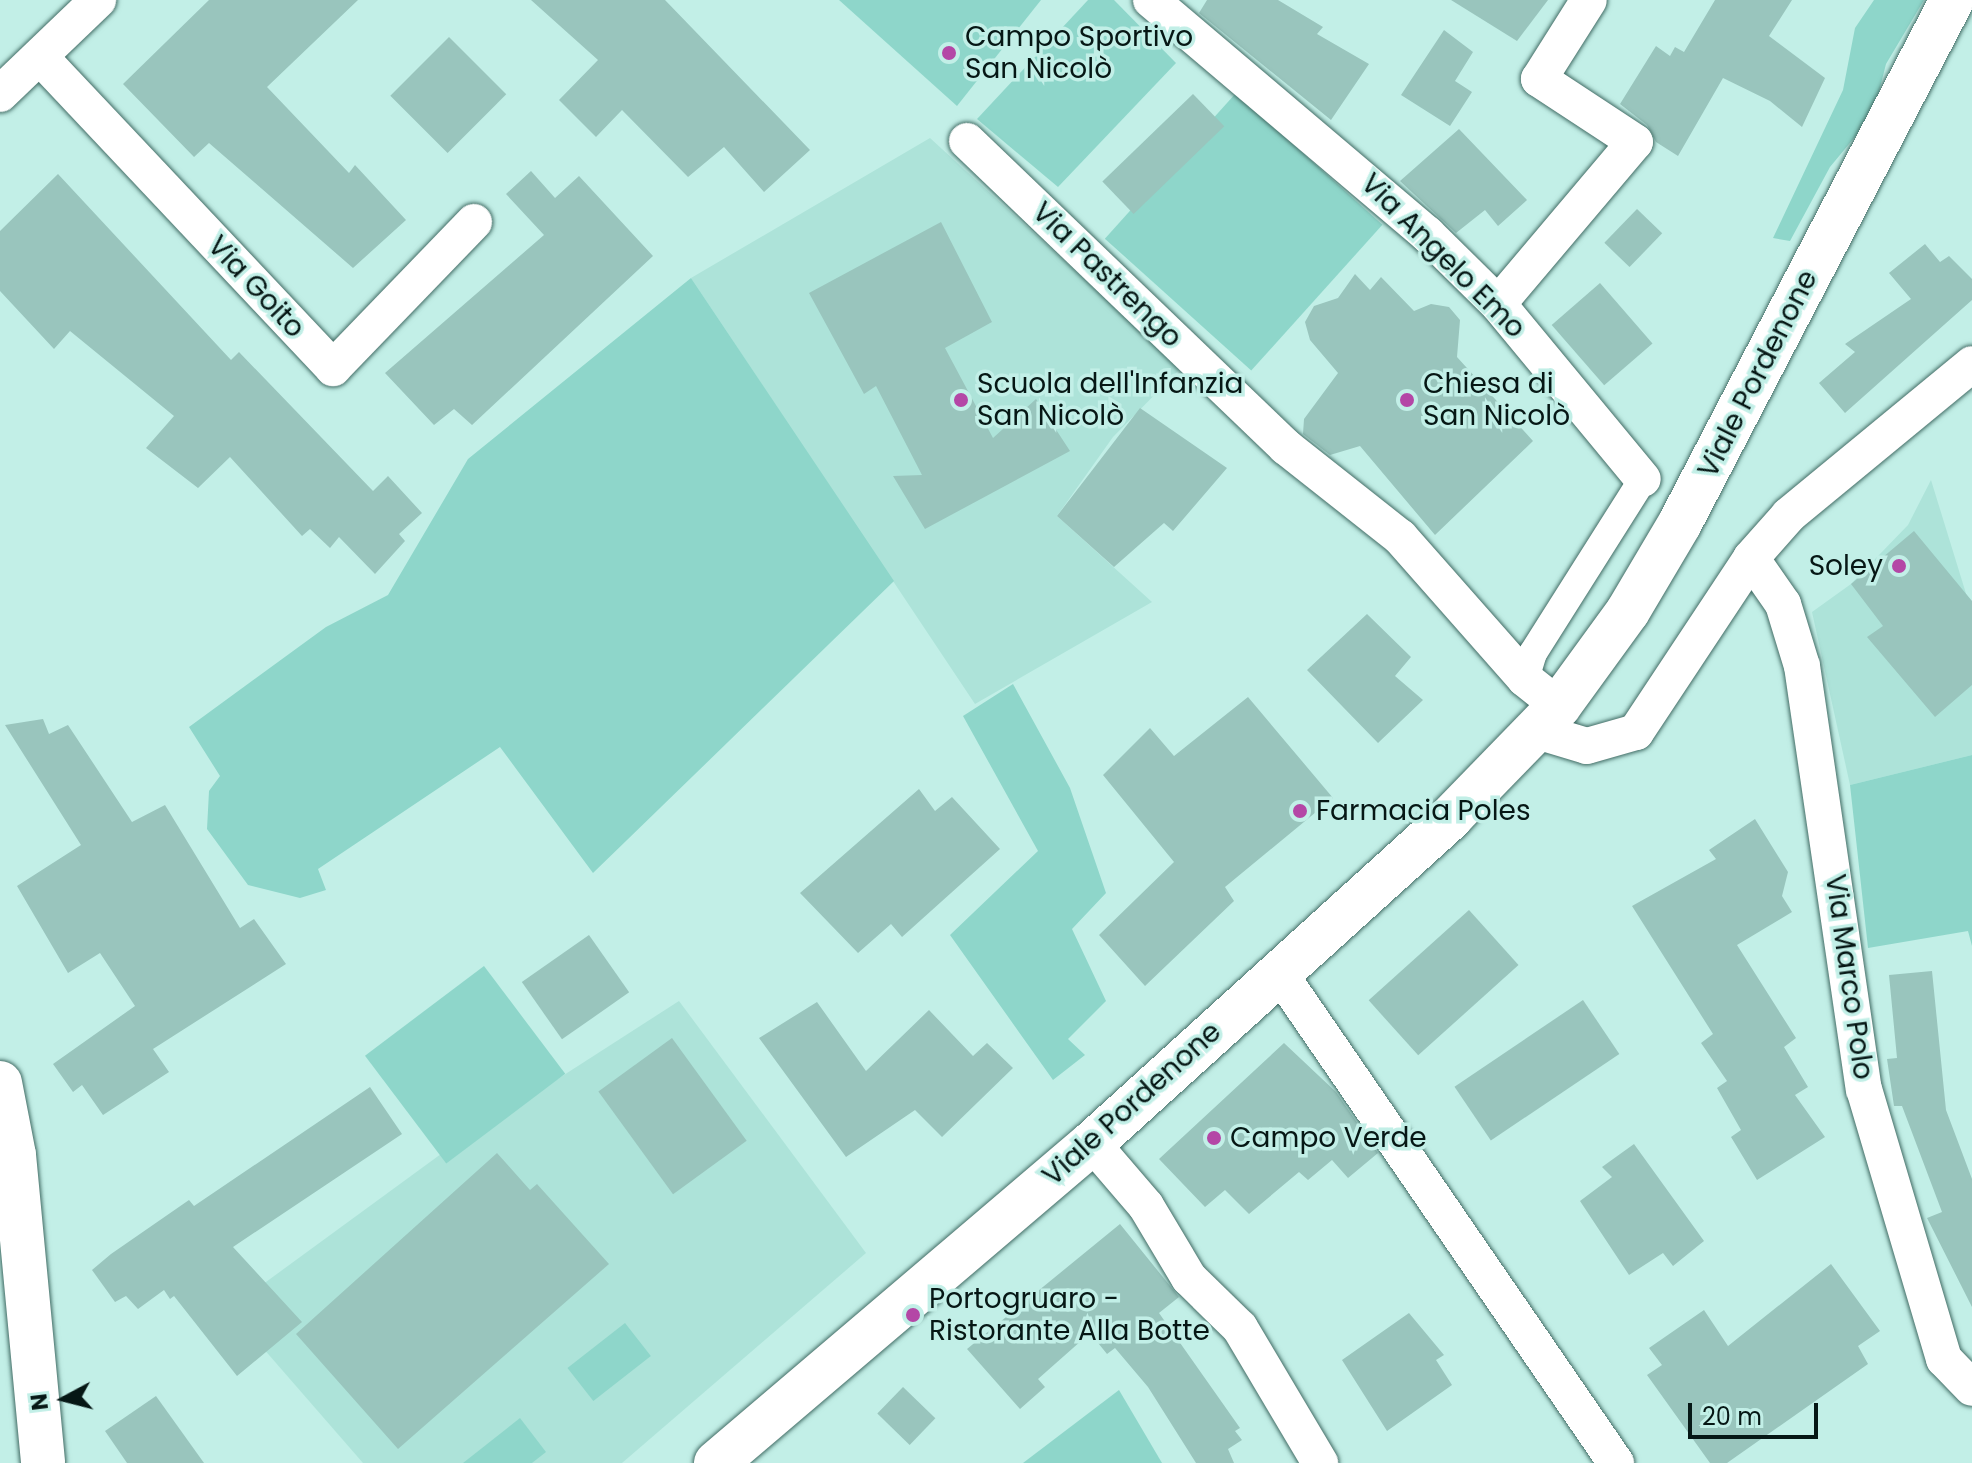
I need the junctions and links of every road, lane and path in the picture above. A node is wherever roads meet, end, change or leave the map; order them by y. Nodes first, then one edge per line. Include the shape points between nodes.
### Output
1 (98, 0) edge
2 (1151, 0) edge
3 (1589, 0) edge
4 (1952, 0) edge
5 (41, 58) junction
6 (0, 94) edge
7 (967, 141) dead end
8 (474, 222) dead end
9 (1498, 304) junction
10 (1972, 364) edge
11 (1643, 479) joint
12 (1751, 558) junction
13 (1525, 679) junction
14 (1548, 719) junction
15 (1278, 971) junction
16 (0, 1083) edge
17 (1092, 1143) junction
18 (1972, 1388) edge
19 (43, 1463) edge
20 (716, 1463) edge
21 (1320, 1463) edge
22 (1616, 1463) edge

1 - 5 street
2 - 9 street, Via Angelo Emo via 1375,187
3 - 9 street via 1539,79 1635,142
4 - 14 main road, Viale Pordenone via 1680,523 1628,611
5 - 6 street
5 - 8 street, Via Goito via 333,368
7 - 13 street, Via Pastrengo via 1286,447 1400,537
9 - 11 street, Via Angelo Emo
10 - 12 street via 1789,515
11 - 13 street, Via Angelo Emo via 1533,653
12 - 14 street via 1636,732 1587,746
12 - 18 street, Via Marco Polo via 1783,604 1802,666 1864,1089 1944,1359
13 - 14 street, Via Pastrengo
14 - 15 main road, Viale Pordenone
15 - 17 main road, Viale Pordenone
15 - 22 street
16 - 19 main road via 14,1155
17 - 20 main road, Viale Pordenone
17 - 21 street via 1146,1206 1189,1278 1240,1328

